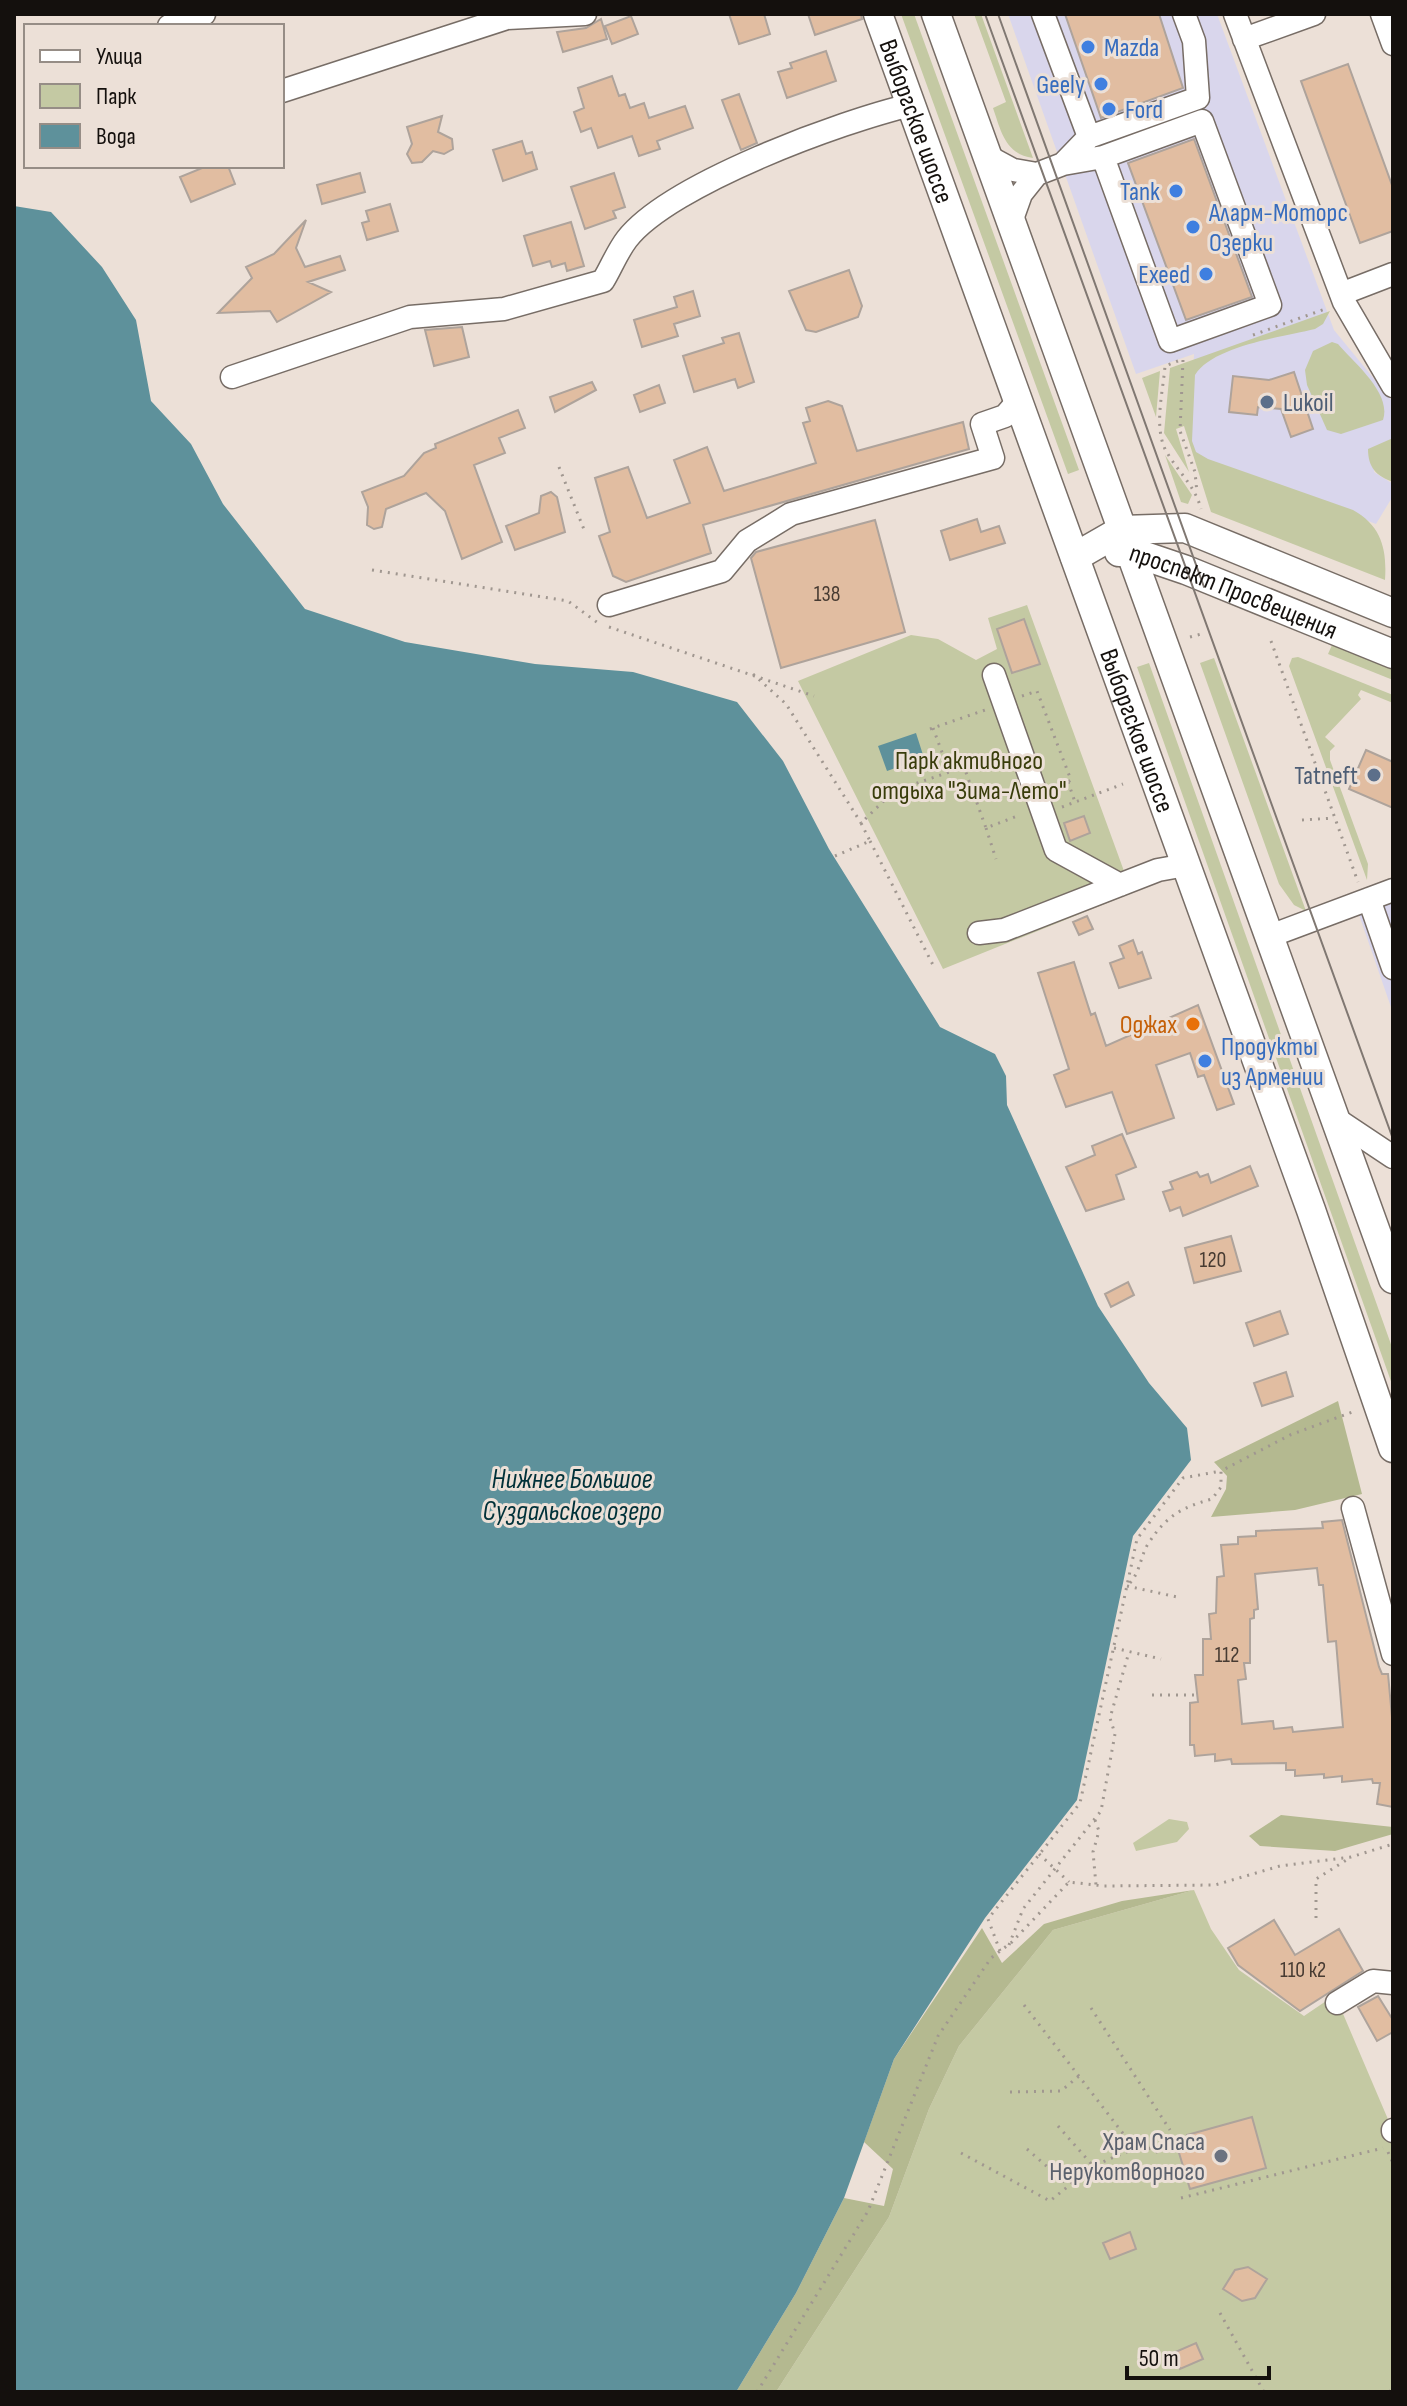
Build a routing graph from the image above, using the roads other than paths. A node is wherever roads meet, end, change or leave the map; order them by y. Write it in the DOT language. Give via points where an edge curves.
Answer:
graph roads {
  1 [pos="204,14"];
  2 [pos="585,14"];
  3 [pos="878,14"];
  4 [pos="936,14"];
  5 [pos="1043,14"];
  6 [pos="1184,14"];
  7 [pos="1235,14"];
  8 [pos="1314,14"];
  9 [pos="1382,14"];
  10 [pos="175,24"];
  11 [pos="1244,39"];
  12 [pos="1393,44"];
  13 [pos="284,90"];
  14 [pos="911,105"];
  15 [pos="1089,137"];
  16 [pos="987,156"];
  17 [pos="1103,157"];
  18 [pos="1063,164"];
  19 [pos="1037,174"];
  20 [pos="1011,222"];
  21 [pos="1393,274"];
  22 [pos="1343,298"];
  23 [pos="232,377"];
  24 [pos="1393,386"];
  25 [pos="1018,401"];
  26 [pos="1126,540"];
  27 [pos="1075,557"];
  28 [pos="609,605"];
  29 [pos="1393,613"];
  30 [pos="1393,654"];
  31 [pos="994,675"];
  32 [pos="1186,865"];
  33 [pos="1120,885"];
  34 [pos="1393,890"];
  35 [pos="1366,900"];
  36 [pos="979,933"];
  37 [pos="1270,936"];
  38 [pos="1393,968"];
  39 [pos="1336,1119"];
  40 [pos="1393,1157"];
  41 [pos="1393,1279"];
  42 [pos="1393,1448"];
  43 [pos="1353,1508"];
  44 [pos="1393,1654"];
  45 [pos="1393,1983"];
  46 [pos="1337,2003"];
  1 -- 10 [label="street"];
  2 -- 13 [label="street" via="507,18"];
  3 -- 14 [label="main road, Выборгское шоссе"];
  4 -- 16 [label="main road, Выборгское шоссе"];
  5 -- 15 [label="street"];
  6 -- 15 [label="street" via="1194,41 1198,98"];
  7 -- 11 [label="street"];
  8 -- 11 [label="street"];
  9 -- 12 [label="street"];
  11 -- 22 [label="street"];
  14 -- 23 [label="street" via="760,158 685,191 628,238 603,281 504,309 410,317"];
  14 -- 25 [label="main road, Выборгское шоссе"];
  15 -- 18 [label="street"];
  16 -- 19 [label="street" via="1013,170"];
  16 -- 20 [label="main road, Выборгское шоссе"];
  17 -- 17 [label="street" via="1170,341 1270,305 1202,121"];
  17 -- 18 [label="street"];
  18 -- 19 [label="street"];
  19 -- 20 [label="street" via="1021,194"];
  20 -- 26 [label="main road, Выборгское шоссе"];
  21 -- 22 [label="street"];
  22 -- 24 [label="street"];
  25 -- 27 [label="main road, Выборгское шоссе"];
  25 -- 28 [label="street" via="1005,416 982,424 993,458 791,514 747,541 722,571"];
  26 -- 27 [label="main road, проспект Просвещения"];
  26 -- 29 [label="main road, проспект Просвещения" via="1185,528"];
  26 -- 30 [label="main road, проспект Просвещения"];
  26 -- 37 [label="main road, Выборгское шоссе"];
  27 -- 32 [label="main road, Выборгское шоссе"];
  31 -- 33 [label="street" via="1056,850"];
  32 -- 33 [label="street"];
  32 -- 42 [label="main road, Выборгское шоссе"];
  33 -- 36 [label="street" via="1004,930"];
  34 -- 35 [label="street"];
  35 -- 37 [label="street"];
  35 -- 38 [label="street"];
  37 -- 39 [label="main road, Выборгское шоссе"];
  39 -- 40 [label="street"];
  39 -- 41 [label="main road, Выборгское шоссе"];
  43 -- 44 [label="street"];
  45 -- 46 [label="street" via="1373,1981"];
}
